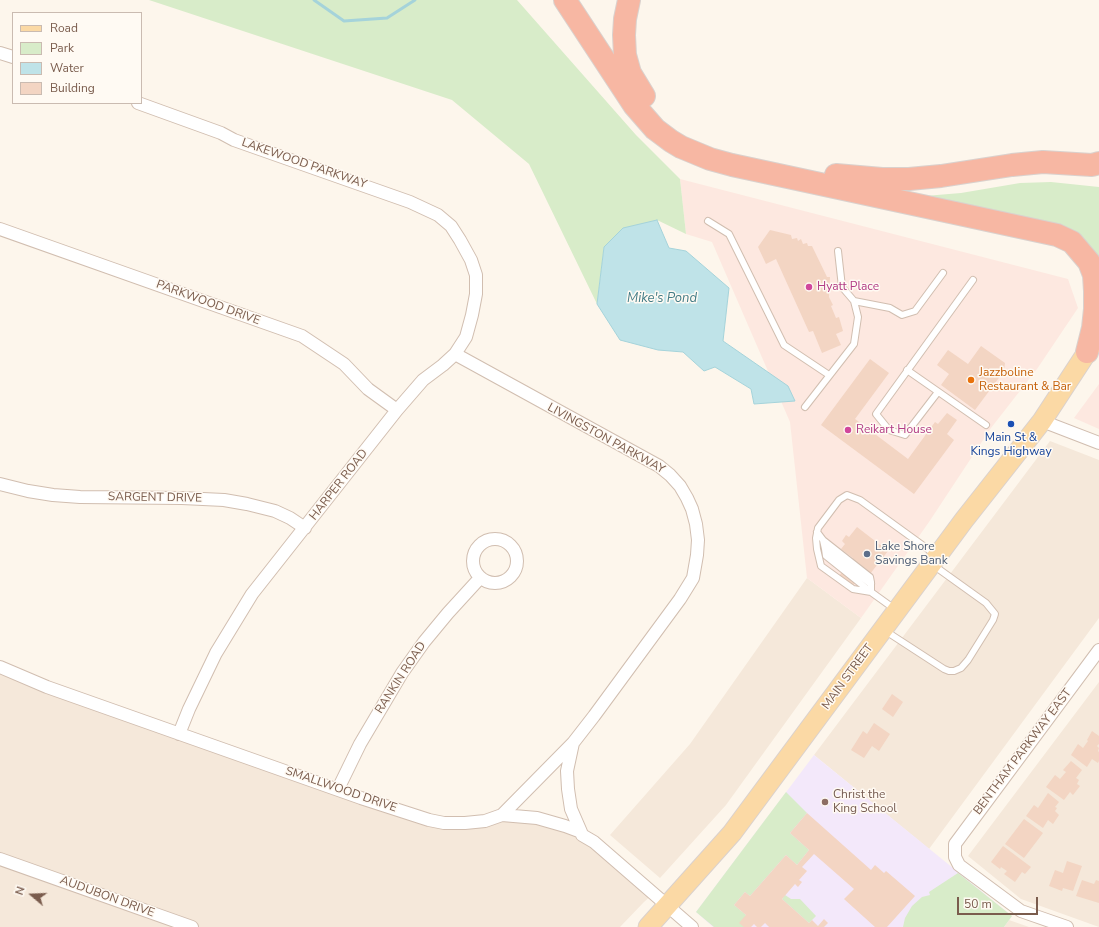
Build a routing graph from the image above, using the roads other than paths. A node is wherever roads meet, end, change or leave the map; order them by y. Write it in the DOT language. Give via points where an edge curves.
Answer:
graph roads {
  1 [pos="564,0"];
  2 [pos="629,0"];
  3 [pos="0,53"];
  4 [pos="12,57"];
  5 [pos="141,104"];
  6 [pos="1097,168"];
  7 [pos="831,186"];
  8 [pos="708,221"];
  9 [pos="0,229"];
  10 [pos="460,240"];
  11 [pos="838,251"];
  12 [pos="943,273"];
  13 [pos="973,280"];
  14 [pos="854,301"];
  15 [pos="1099,334"];
  16 [pos="1093,353"];
  17 [pos="455,354"];
  18 [pos="907,370"];
  19 [pos="829,375"];
  20 [pos="938,392"];
  21 [pos="805,407"];
  22 [pos="397,410"];
  23 [pos="1042,422"];
  24 [pos="986,425"];
  25 [pos="1099,443"];
  26 [pos="0,484"];
  27 [pos="305,528"];
  28 [pos="817,532"];
  29 [pos="823,540"];
  30 [pos="825,549"];
  31 [pos="934,560"];
  32 [pos="480,578"];
  33 [pos="871,584"];
  34 [pos="871,592"];
  35 [pos="896,611"];
  36 [pos="883,629"];
  37 [pos="1099,650"];
  38 [pos="1,670"];
  39 [pos="179,734"];
  40 [pos="573,743"];
  41 [pos="338,789"];
  42 [pos="502,816"];
  43 [pos="581,832"];
  44 [pos="0,859"];
  45 [pos="667,906"];
  46 [pos="192,927"];
  47 [pos="648,927"];
  48 [pos="692,927"];
  49 [pos="1067,927"];
  1 -- 7 [label="highway" via="634,105 663,135 681,147 710,159"];
  2 -- 6 [label="highway" via="624,35 625,55 630,73 656,111 669,124 691,139 714,149 820,173 882,179 941,176 1043,162"];
  3 -- 4 [label="street"];
  5 -- 10 [label="street, LAKEWOOD PARKWAY" via="410,202 438,215 451,226"];
  6 -- 7 [label="highway" via="1078,174 1037,172 926,189"];
  7 -- 16 [label="highway" via="1057,235 1072,242 1080,250 1094,275"];
  8 -- 19 [label="lane" via="729,234 784,345"];
  9 -- 22 [label="street, PARKWOOD DRIVE" via="302,336 344,364 368,389"];
  10 -- 17 [label="street, HARPER ROAD" via="476,275 476,294 466,338"];
  11 -- 14 [label="lane" via="842,287"];
  12 -- 14 [label="lane" via="915,311 902,315 890,308"];
  13 -- 18 [label="lane"];
  14 -- 19 [label="lane" via="858,317 854,344"];
  15 -- 16 [label="main road, MAIN STREET"];
  16 -- 23 [label="main road, MAIN STREET"];
  17 -- 22 [label="street, HARPER ROAD" via="423,380"];
  17 -- 40 [label="street, LIVINGSTON PARKWAY" via="659,466 680,486 692,509 698,540 693,578"];
  18 -- 20 [label="lane"];
  18 -- 20 [label="lane" via="876,414 889,430 905,435"];
  19 -- 21 [label="lane"];
  20 -- 24 [label="lane"];
  22 -- 27 [label="street, HARPER ROAD"];
  23 -- 25 [label="street"];
  23 -- 31 [label="main road, MAIN STREET"];
  26 -- 27 [label="street, SARGENT DRIVE" via="28,491 74,497 224,500 275,511"];
  27 -- 39 [label="street, HARPER ROAD" via="252,594 216,653"];
  28 -- 29 [label="lane"];
  28 -- 31 [label="lane" via="839,500 848,495 860,500"];
  28 -- 34 [label="lane" via="821,566 853,589"];
  29 -- 30 [label="lane"];
  29 -- 33 [label="lane" via="870,577"];
  30 -- 33 [label="lane"];
  30 -- 34 [label="lane" via="826,556"];
  31 -- 35 [label="main road, MAIN STREET"];
  31 -- 36 [label="lane" via="986,603 995,614 968,660 954,672 949,671"];
  32 -- 41 [label="street, RANKIN ROAD" via="424,642 402,673 360,744"];
  33 -- 34 [label="lane"];
  34 -- 35 [label="lane"];
  35 -- 36 [label="main road, MAIN STREET"];
  36 -- 45 [label="main road, MAIN STREET" via="732,834"];
  37 -- 49 [label="street, BENTHAM PARKWAY EAST" via="955,844 955,857 959,865 1021,911"];
  38 -- 39 [label="street, SMALLWOOD DRIVE"];
  39 -- 41 [label="street, SMALLWOOD DRIVE"];
  40 -- 42 [label="street, LIVINGSTON PARKWAY"];
  40 -- 43 [label="street, LIVINGSTON PARKWAY" via="567,771 568,789 571,809"];
  41 -- 42 [label="street, SMALLWOOD DRIVE" via="444,823 485,821"];
  42 -- 43 [label="street, SMALLWOOD DRIVE" via="537,818"];
  43 -- 45 [label="street, SMALLWOOD DRIVE"];
  44 -- 46 [label="street, AUDUBON DRIVE"];
  45 -- 47 [label="main road, MAIN STREET"];
  45 -- 48 [label="street, SMALLWOOD DRIVE"];
}
